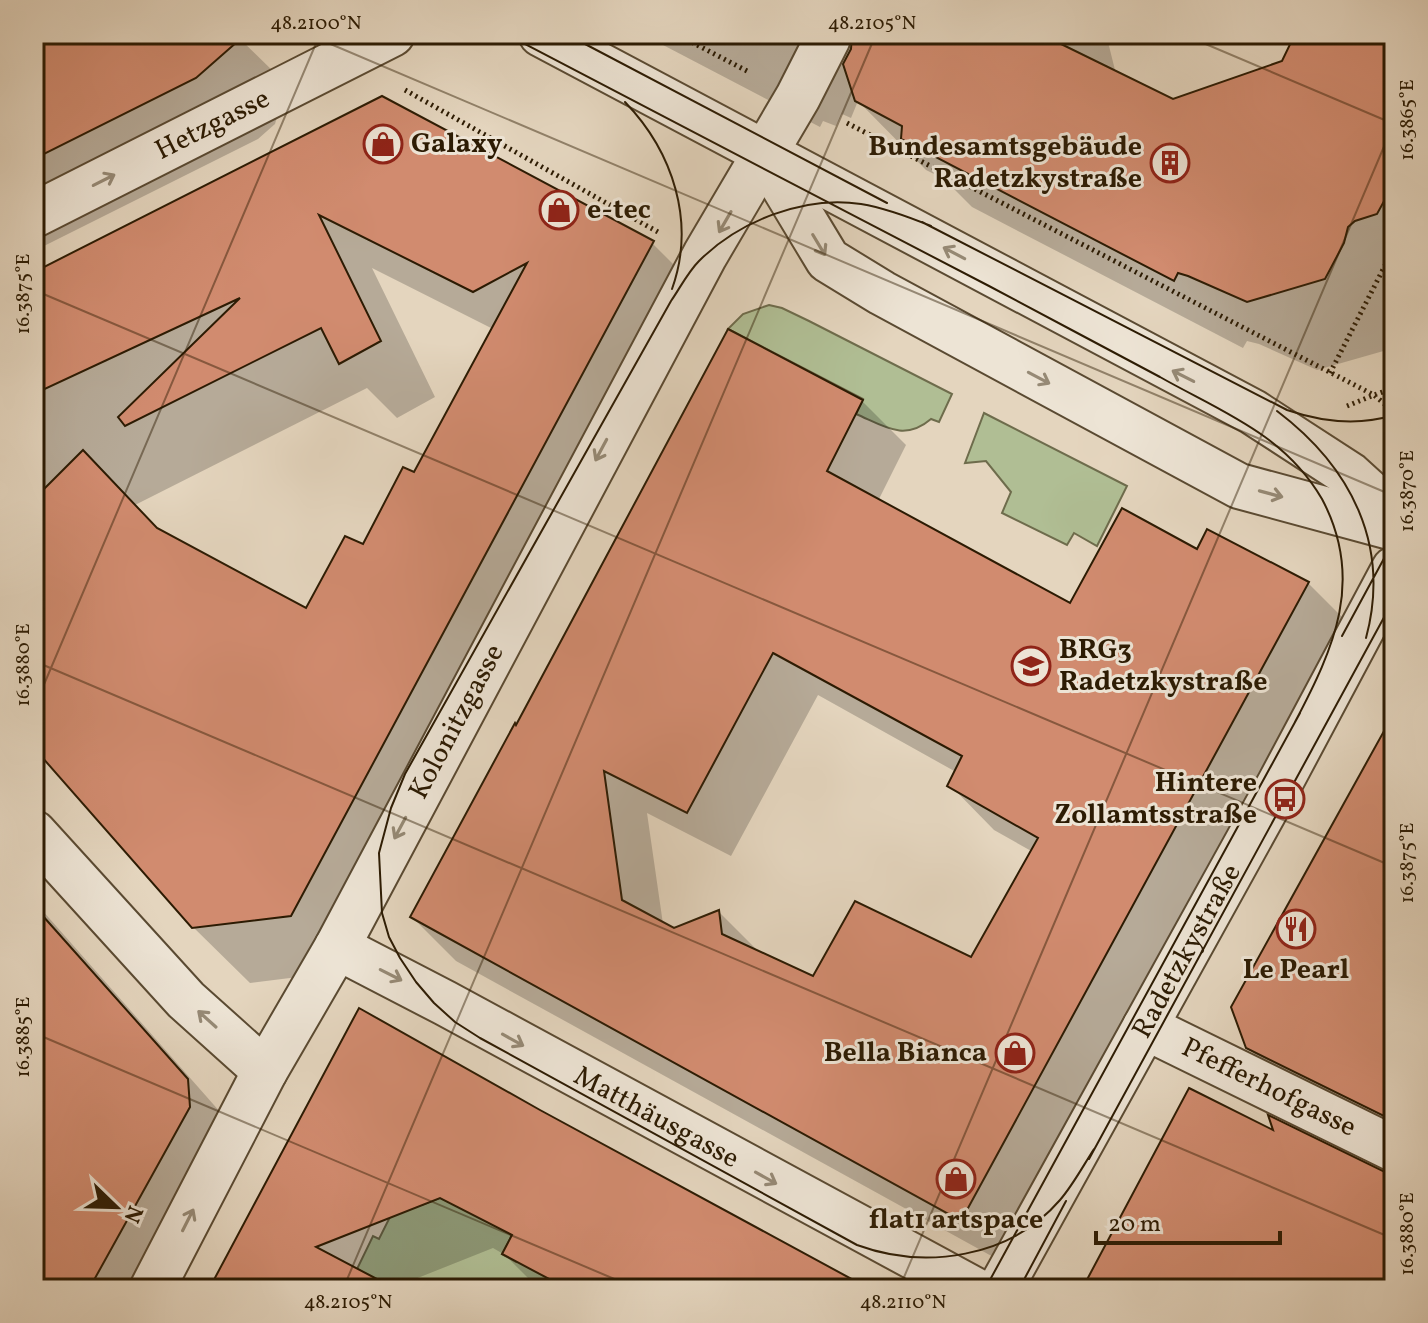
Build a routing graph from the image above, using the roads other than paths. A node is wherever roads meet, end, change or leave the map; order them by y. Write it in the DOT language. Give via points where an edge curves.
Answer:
graph roads {
  1 [pos="392,34"];
  2 [pos="541,34"];
  3 [pos="828,38"];
  4 [pos="764,154"];
  5 [pos="34,215"];
  6 [pos="1394,515"];
  7 [pos="1394,528"];
  8 [pos="1394,569"];
  9 [pos="34,833"];
  10 [pos="337,947"];
  11 [pos="1145,1027"];
  12 [pos="265,1071"];
  13 [pos="1394,1149"];
  14 [pos="152,1289"];
  15 [pos="973,1289"];
  16 [pos="1000,1289"];
  5 -- 1 [label="street, Hetzgasse, one-way"];
  2 -- 4 [label="street"];
  3 -- 4 [label="street, Kolonitzgasse"];
  6 -- 4 [label="street, one-way" via="1350,475 1253,412"];
  4 -- 7 [label="street, one-way" via="828,260 882,293 1239,486"];
  4 -- 10 [label="street, Kolonitzgasse, one-way" via="705,255"];
  8 -- 11 [label="street, Radetzkystraße"];
  12 -- 9 [label="street, one-way" via="186,1000"];
  10 -- 12 [label="street, Kolonitzgasse"];
  10 -- 15 [label="street, Matthäusgasse, one-way"];
  11 -- 13 [label="street, Pfefferhofgasse"];
  11 -- 16 [label="street, Radetzkystraße"];
  14 -- 12 [label="street, Kolonitzgasse, one-way"];
}
